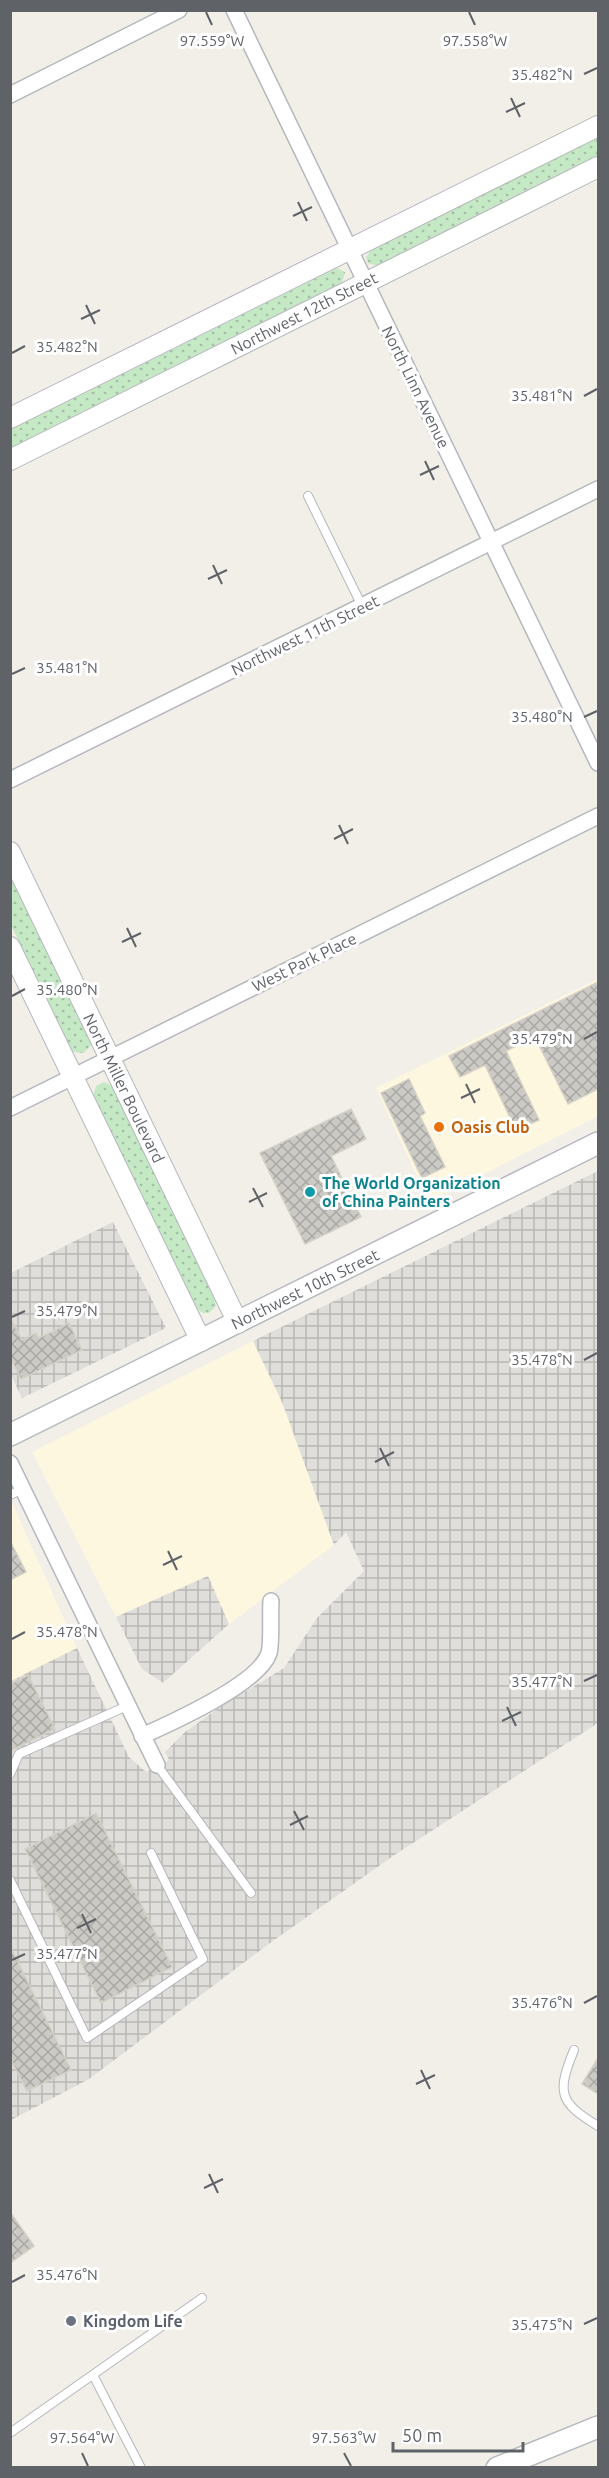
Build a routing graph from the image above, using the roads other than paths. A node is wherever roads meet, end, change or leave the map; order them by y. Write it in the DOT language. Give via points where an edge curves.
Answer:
graph roads {
  1 [pos="179,10"];
  2 [pos="234,10"];
  3 [pos="10,95"];
  4 [pos="598,126"];
  5 [pos="598,167"];
  6 [pos="350,250"];
  7 [pos="366,283"];
  8 [pos="10,418"];
  9 [pos="10,460"];
  10 [pos="598,489"];
  11 [pos="309,496"];
  12 [pos="491,542"];
  13 [pos="362,606"];
  14 [pos="598,763"];
  15 [pos="10,780"];
  16 [pos="598,816"];
  17 [pos="10,852"];
  18 [pos="10,947"];
  19 [pos="110,1059"];
  20 [pos="73,1077"];
  21 [pos="10,1108"];
  22 [pos="598,1143"];
  23 [pos="238,1323"];
  24 [pos="201,1341"];
  25 [pos="10,1435"];
  26 [pos="10,1463"];
  27 [pos="17,1492"];
  28 [pos="271,1601"];
  29 [pos="127,1706"];
  30 [pos="142,1736"];
  31 [pos="157,1765"];
  32 [pos="10,1774"];
  33 [pos="151,1853"];
  34 [pos="10,1880"];
  35 [pos="251,1893"];
  36 [pos="573,2049"];
  37 [pos="598,2126"];
  38 [pos="202,2298"];
  39 [pos="93,2375"];
  40 [pos="598,2427"];
  41 [pos="10,2433"];
  42 [pos="141,2468"];
  43 [pos="497,2468"];
  1 -- 3 [label="street"];
  2 -- 6 [label="street, North Linn Avenue"];
  4 -- 6 [label="street"];
  5 -- 7 [label="street, Northwest 12th Street"];
  6 -- 7 [label="street, North Linn Avenue"];
  6 -- 8 [label="street"];
  7 -- 9 [label="street, Northwest 12th Street"];
  7 -- 12 [label="street, North Linn Avenue"];
  10 -- 12 [label="street, Northwest 11th Street"];
  11 -- 13 [label="lane"];
  12 -- 13 [label="street, Northwest 11th Street"];
  12 -- 14 [label="street, North Linn Avenue"];
  13 -- 15 [label="street, Northwest 11th Street"];
  16 -- 19 [label="street, West Park Place"];
  17 -- 19 [label="street, North Miller Boulevard"];
  18 -- 20 [label="street"];
  19 -- 20 [label="street, West Park Place"];
  19 -- 23 [label="street, North Miller Boulevard"];
  20 -- 21 [label="street, West Park Place"];
  20 -- 24 [label="street"];
  22 -- 23 [label="main road, Northwest 10th Street"];
  23 -- 24 [label="main road, Northwest 10th Street"];
  24 -- 25 [label="main road, Northwest 10th Street"];
  26 -- 27 [label="street"];
  27 -- 29 [label="street"];
  28 -- 30 [label="street" via="269,1653 251,1676 220,1697"];
  29 -- 30 [label="street"];
  29 -- 32 [label="lane" via="19,1754"];
  30 -- 31 [label="street"];
  31 -- 35 [label="lane"];
  33 -- 34 [label="lane" via="203,1959 87,2038"];
  36 -- 37 [label="lane" via="562,2079 563,2091 579,2115"];
  38 -- 39 [label="lane"];
  39 -- 41 [label="lane"];
  39 -- 42 [label="lane"];
  40 -- 43 [label="main road"];
}
